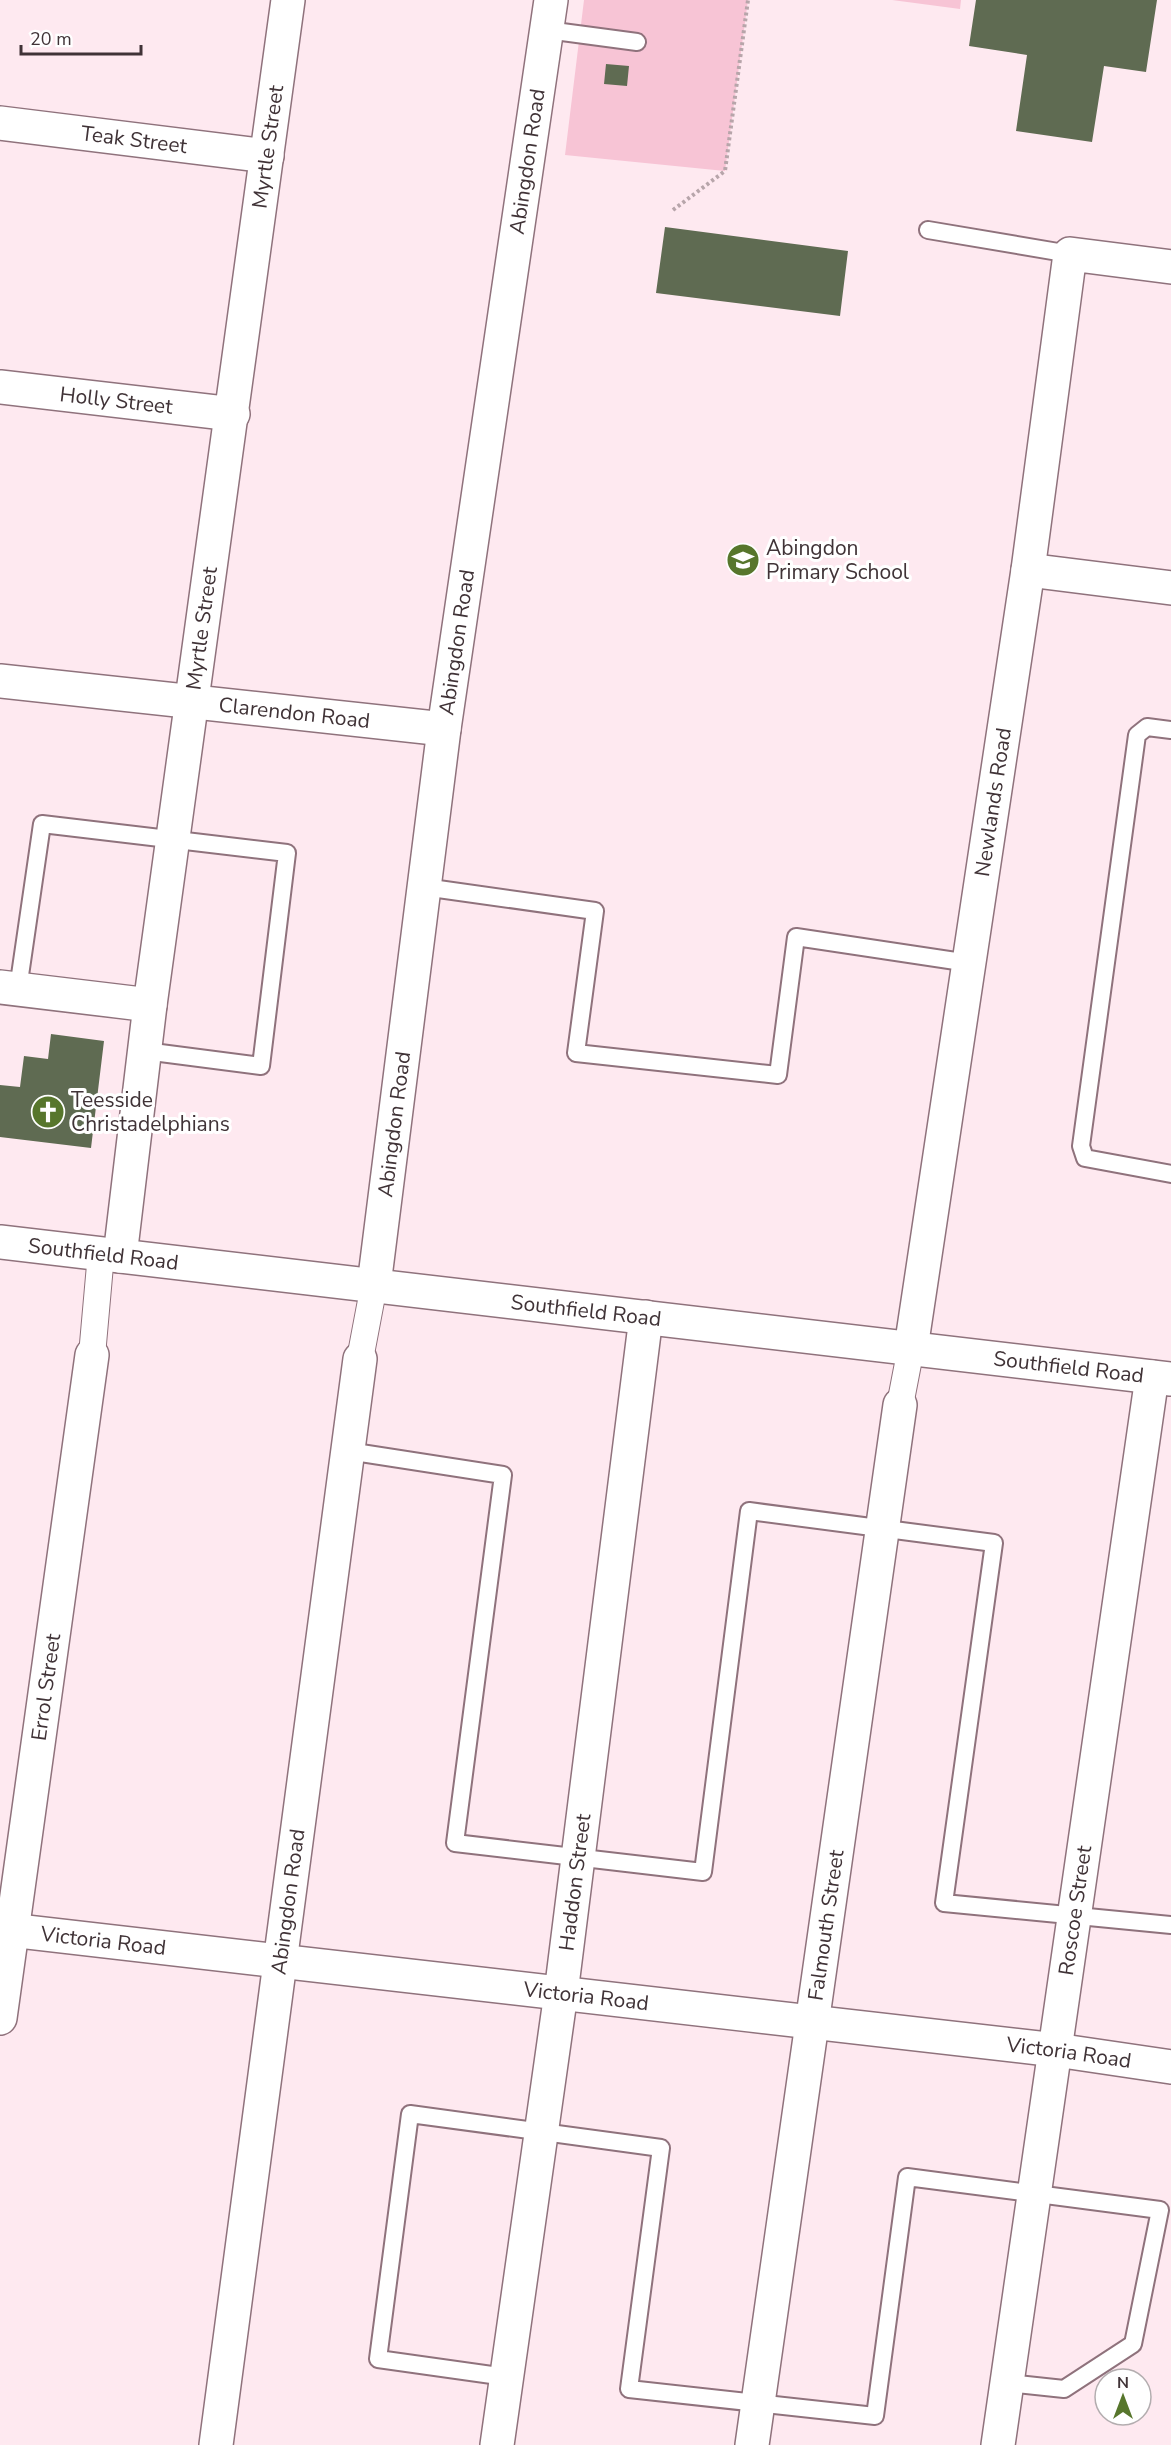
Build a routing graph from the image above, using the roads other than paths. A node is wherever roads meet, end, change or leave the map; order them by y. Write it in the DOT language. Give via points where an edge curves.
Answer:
graph roads {
  1 [pos="288,0"];
  2 [pos="549,15"];
  3 [pos="637,42"];
  4 [pos="0,123"];
  5 [pos="267,156"];
  6 [pos="928,230"];
  7 [pos="1070,254"];
  8 [pos="1171,267"];
  9 [pos="0,387"];
  10 [pos="233,414"];
  11 [pos="1028,570"];
  12 [pos="1171,584"];
  13 [pos="0,681"];
  14 [pos="194,702"];
  15 [pos="444,729"];
  16 [pos="1171,730"];
  17 [pos="173,839"];
  18 [pos="424,887"];
  19 [pos="969,963"];
  20 [pos="9,988"];
  21 [pos="150,1005"];
  22 [pos="145,1051"];
  23 [pos="1171,1174"];
  24 [pos="0,1242"];
  25 [pos="110,1255"];
  26 [pos="374,1285"];
  27 [pos="645,1317"];
  28 [pos="911,1348"];
  29 [pos="92,1355"];
  30 [pos="360,1359"];
  31 [pos="1162,1378"];
  32 [pos="900,1405"];
  33 [pos="348,1451"];
  34 [pos="882,1529"];
  35 [pos="578,1858"];
  36 [pos="1076,1914"];
  37 [pos="1171,1925"];
  38 [pos="6,1929"];
  39 [pos="280,1961"];
  40 [pos="561,1993"];
  41 [pos="0,2018"];
  42 [pos="811,2022"];
  43 [pos="1056,2050"];
  44 [pos="1171,2067"];
  45 [pos="541,2131"];
  46 [pos="1035,2193"];
  47 [pos="506,2377"];
  48 [pos="1008,2383"];
  49 [pos="758,2403"];
  50 [pos="216,2445"];
  51 [pos="497,2445"];
  52 [pos="752,2445"];
  53 [pos="998,2445"];
  1 -- 5 [label="street, Myrtle Street"];
  2 -- 3 [label="lane"];
  2 -- 15 [label="street, Abingdon Road"];
  4 -- 5 [label="street, Teak Street"];
  5 -- 10 [label="street, Myrtle Street"];
  6 -- 7 [label="lane"];
  7 -- 8 [label="street"];
  7 -- 11 [label="street, Newlands Road"];
  9 -- 10 [label="street, Holly Street"];
  10 -- 14 [label="street, Myrtle Street"];
  11 -- 12 [label="street"];
  11 -- 19 [label="street, Newlands Road"];
  13 -- 14 [label="street, Clarendon Road"];
  14 -- 15 [label="street, Clarendon Road"];
  14 -- 17 [label="street, Myrtle Street"];
  15 -- 18 [label="street, Abingdon Road"];
  16 -- 23 [label="lane" via="1147,727 1137,735 1081,1146 1085,1158"];
  17 -- 20 [label="lane" via="42,824"];
  17 -- 21 [label="street, Myrtle Street"];
  17 -- 22 [label="lane" via="287,854 261,1066"];
  18 -- 19 [label="lane" via="595,911 576,1053 778,1075 796,938"];
  18 -- 26 [label="street, Abingdon Road"];
  19 -- 28 [label="street, Newlands Road"];
  20 -- 21 [label="street"];
  21 -- 22 [label="street, Myrtle Street"];
  22 -- 25 [label="street, Myrtle Street"];
  24 -- 25 [label="street, Southfield Road"];
  25 -- 26 [label="street, Southfield Road"];
  25 -- 29 [label="street"];
  26 -- 27 [label="street, Southfield Road"];
  26 -- 30 [label="street"];
  27 -- 28 [label="street, Southfield Road"];
  27 -- 35 [label="street, Haddon Street"];
  28 -- 31 [label="street, Southfield Road"];
  28 -- 32 [label="street"];
  29 -- 38 [label="street, Errol Street"];
  30 -- 33 [label="street, Abingdon Road"];
  31 -- 36 [label="street, Roscoe Street"];
  32 -- 34 [label="street, Falmouth Street"];
  33 -- 35 [label="lane" via="503,1475 455,1843"];
  33 -- 39 [label="street, Abingdon Road"];
  34 -- 35 [label="lane" via="748,1511 703,1872"];
  34 -- 36 [label="lane" via="994,1543 945,1903"];
  34 -- 42 [label="street, Falmouth Street"];
  35 -- 40 [label="street, Haddon Street"];
  36 -- 37 [label="lane"];
  36 -- 43 [label="street, Roscoe Street"];
  38 -- 39 [label="street, Victoria Road"];
  38 -- 41 [label="street, Errol Street"];
  39 -- 40 [label="street, Victoria Road"];
  39 -- 50 [label="street, Abingdon Road"];
  40 -- 42 [label="street, Victoria Road"];
  40 -- 45 [label="street, Haddon Street"];
  42 -- 43 [label="street, Victoria Road"];
  42 -- 49 [label="street, Falmouth Street"];
  43 -- 44 [label="street, Victoria Road"];
  43 -- 46 [label="street, Roscoe Street"];
  45 -- 47 [label="street, Haddon Street"];
  45 -- 47 [label="lane" via="410,2114 408,2126 378,2359"];
  45 -- 49 [label="lane" via="661,2148 629,2389"];
  46 -- 48 [label="street, Roscoe Street"];
  46 -- 48 [label="lane" via="1160,2210 1134,2344 1064,2389"];
  46 -- 49 [label="lane" via="907,2177 875,2416"];
  47 -- 51 [label="street, Haddon Street"];
  48 -- 53 [label="street, Roscoe Street"];
  49 -- 52 [label="street, Falmouth Street"];
}
